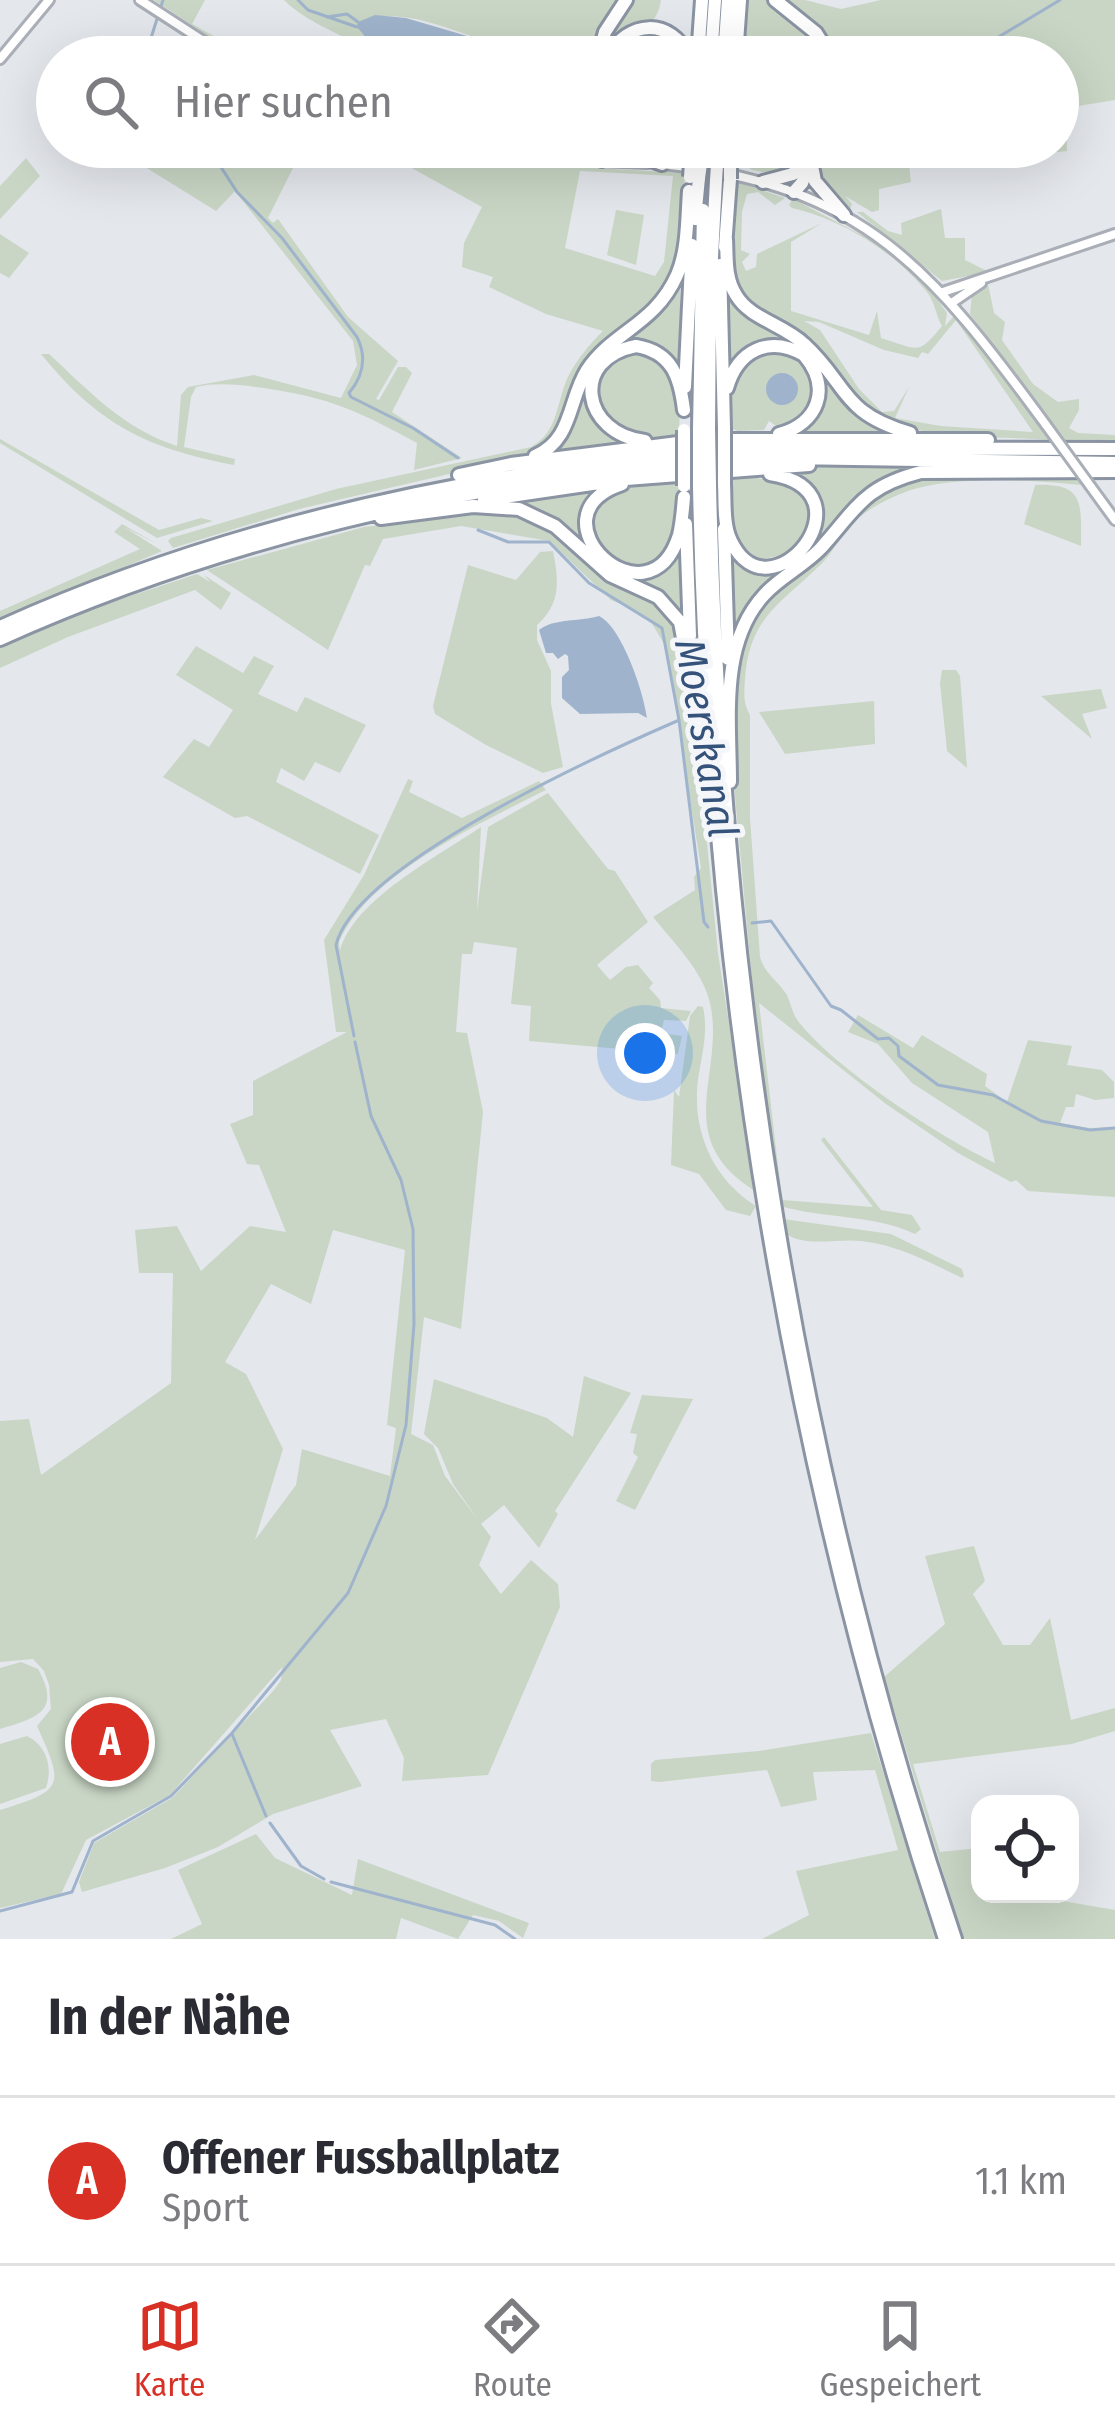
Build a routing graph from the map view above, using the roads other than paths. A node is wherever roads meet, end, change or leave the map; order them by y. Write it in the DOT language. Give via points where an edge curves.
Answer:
graph roads {
  1 [pos="49,0"];
  2 [pos="140,0"];
  3 [pos="626,0"];
  4 [pos="702,0"];
  5 [pos="715,0"];
  6 [pos="728,0"];
  7 [pos="740,0"];
  8 [pos="775,0"];
  9 [pos="196,36"];
  10 [pos="604,36"];
  11 [pos="624,36"];
  12 [pos="675,36"];
  13 [pos="696,36"];
  14 [pos="712,36"];
  15 [pos="725,36"];
  16 [pos="737,36"];
  17 [pos="818,36"];
  18 [pos="0,59"];
  19 [pos="696,168"];
  20 [pos="707,168"];
  21 [pos="707,168"];
  22 [pos="798,168"];
  23 [pos="807,168"];
  24 [pos="814,168"];
  25 [pos="705,181"];
  26 [pos="763,182"];
  27 [pos="794,192"];
  28 [pos="844,215"];
  29 [pos="1115,234"];
  30 [pos="726,239"];
  31 [pos="991,277"];
  32 [pos="943,292"];
  33 [pos="953,302"];
  34 [pos="723,338"];
  35 [pos="724,407"];
  36 [pos="683,410"];
  37 [pos="697,429"];
  38 [pos="764,437"];
  39 [pos="988,440"];
  40 [pos="670,443"];
  41 [pos="1115,449"];
  42 [pos="873,459"];
  43 [pos="512,464"];
  44 [pos="1115,467"];
  45 [pos="735,473"];
  46 [pos="665,477"];
  47 [pos="704,489"];
  48 [pos="366,502"];
  49 [pos="436,510"];
  50 [pos="1115,520"];
  51 [pos="301,532"];
  52 [pos="185,560"];
  53 [pos="0,627"];
  54 [pos="0,639"];
  55 [pos="730,700"];
  56 [pos="699,727"];
  57 [pos="715,805"];
  58 [pos="728,837"];
  59 [pos="945,1939"];
  60 [pos="955,1939"];
  1 -- 18 [label="main road"];
  2 -- 9 [label="main road"];
  3 -- 10 [label="highway"];
  4 -- 13 [label="highway"];
  5 -- 14 [label="highway"];
  6 -- 15 [label="highway"];
  7 -- 16 [label="highway"];
  8 -- 17 [label="highway"];
  11 -- 12 [label="highway" via="648,27"];
  19 -- 26 [label="main road"];
  20 -- 25 [label="highway, bridge"];
  21 -- 25 [label="highway, bridge"];
  22 -- 26 [label="highway"];
  23 -- 27 [label="highway"];
  24 -- 28 [label="highway" via="815,182"];
  25 -- 30 [label="highway"];
  25 -- 34 [label="highway"];
  25 -- 36 [label="highway" via="687,304"];
  25 -- 37 [label="highway"];
  25 -- 43 [label="highway" via="664,297 588,369 554,444"];
  26 -- 27 [label="main road"];
  27 -- 28 [label="main road"];
  28 -- 32 [label="main road"];
  29 -- 31 [label="main road"];
  30 -- 34 [label="highway"];
  30 -- 39 [label="highway" via="738,299 803,342 856,407 914,434"];
  31 -- 32 [label="main road"];
  31 -- 33 [label="main road"];
  32 -- 33 [label="main road"];
  33 -- 50 [label="main road, bridge"];
  34 -- 35 [label="highway"];
  35 -- 38 [label="highway" via="734,368 749,353 774,345 805,355 820,385 817,407 796,429"];
  35 -- 47 [label="highway, bridge"];
  36 -- 37 [label="highway"];
  36 -- 40 [label="highway" via="676,370 648,348 611,354 596,372 593,407 608,428"];
  37 -- 47 [label="highway, bridge"];
  38 -- 39 [label="highway"];
  38 -- 40 [label="highway"];
  39 -- 41 [label="highway"];
  40 -- 43 [label="highway"];
  41 -- 48 [label="highway" via="703,452 499,476"];
  42 -- 44 [label="highway"];
  42 -- 45 [label="highway"];
  42 -- 51 [label="highway" via="601,472 418,502"];
  43 -- 48 [label="highway"];
  44 -- 55 [label="highway" via="943,469 877,488 754,608 736,649"];
  45 -- 46 [label="highway"];
  45 -- 47 [label="highway" via="784,476 801,487 815,511 811,540 789,562 751,562"];
  46 -- 47 [label="highway" via="616,485 598,498 587,533 603,561 634,572 657,565"];
  46 -- 49 [label="highway"];
  47 -- 55 [label="highway"];
  47 -- 56 [label="highway" via="688,600"];
  47 -- 57 [label="highway"];
  47 -- 58 [label="highway"];
  48 -- 52 [label="highway"];
  49 -- 51 [label="highway"];
  49 -- 56 [label="highway" via="492,505 539,516 610,575 669,606 685,639"];
  51 -- 52 [label="highway"];
  52 -- 53 [label="highway"];
  52 -- 54 [label="highway"];
  55 -- 58 [label="highway"];
  56 -- 57 [label="highway"];
  57 -- 59 [label="highway" via="745,1083 799,1391 871,1694"];
  58 -- 60 [label="highway" via="763,1136 808,1389 879,1690"];
}
